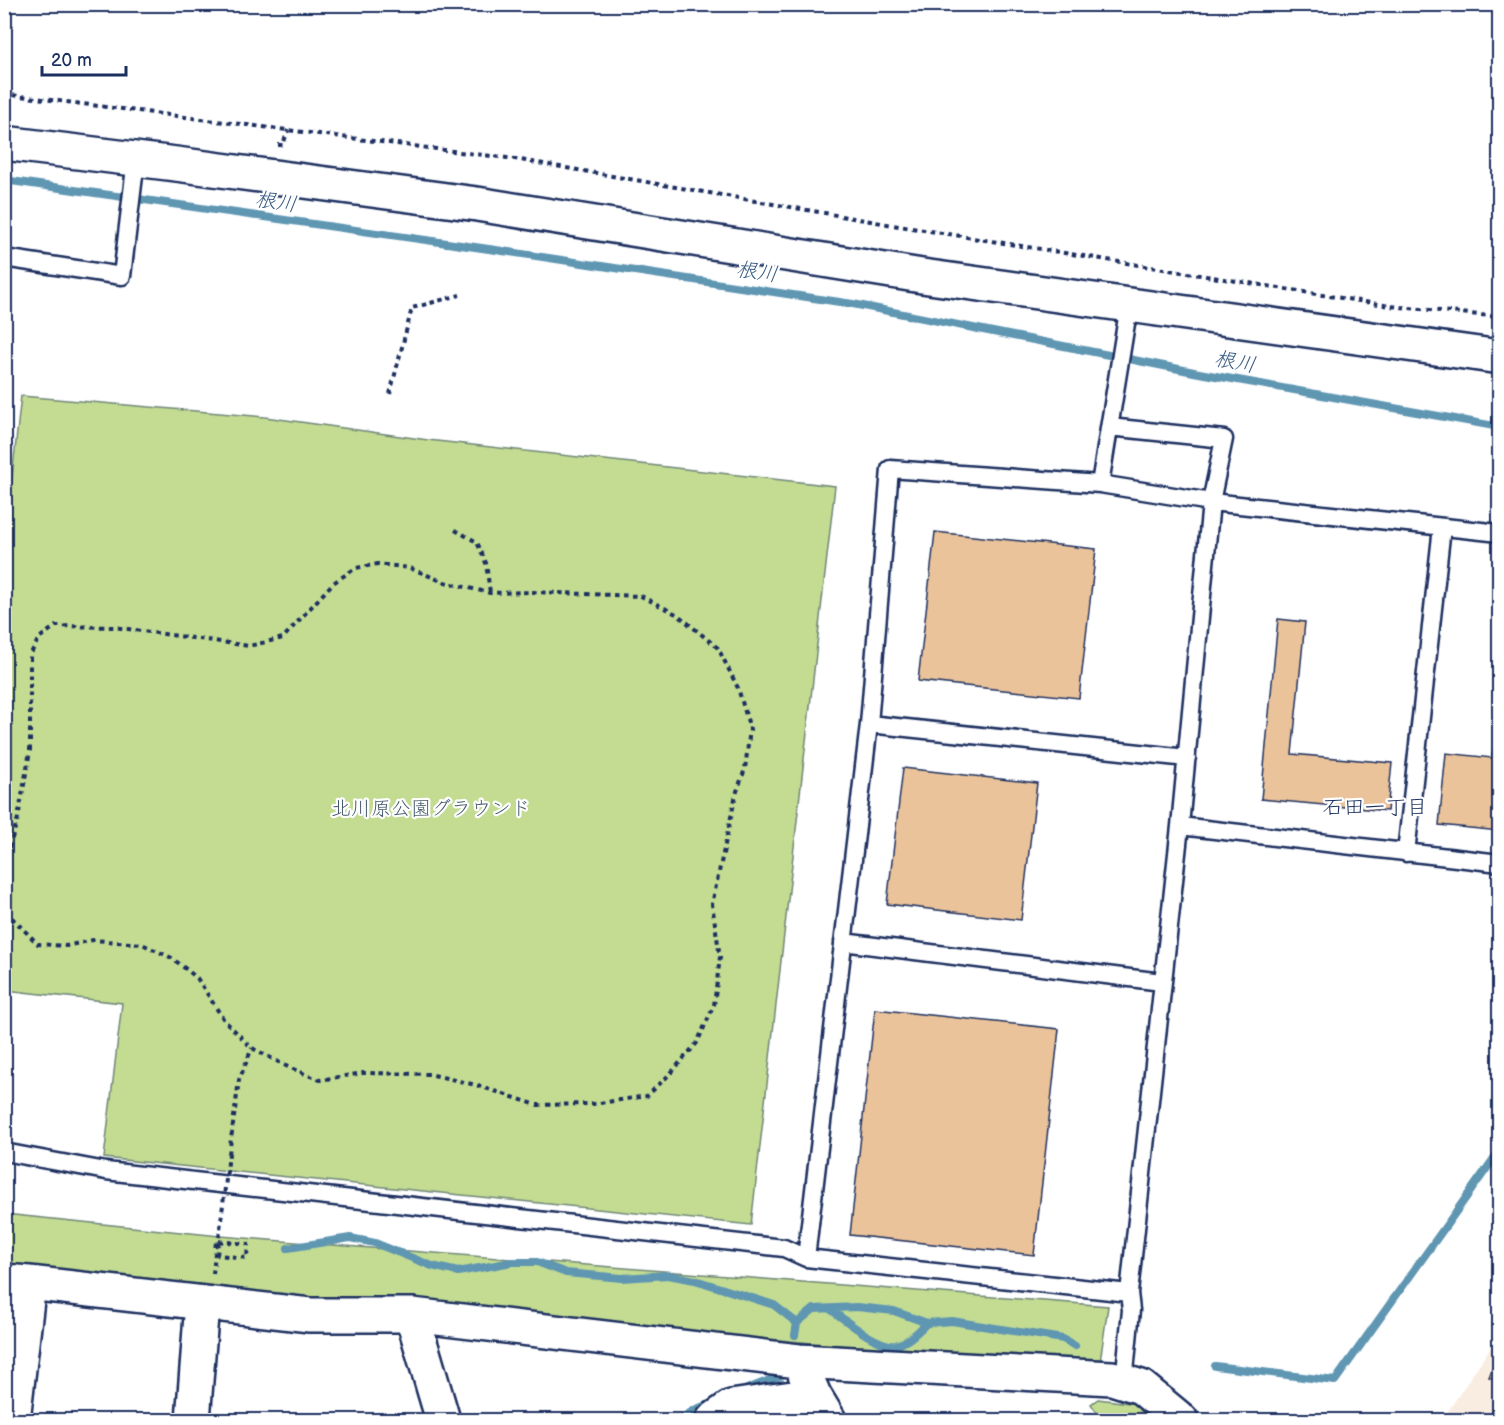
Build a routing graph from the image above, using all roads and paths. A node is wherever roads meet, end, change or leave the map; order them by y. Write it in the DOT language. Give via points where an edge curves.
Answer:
graph roads {
  1 [pos="4,94"];
  2 [pos="4,143"];
  3 [pos="135,172"];
  4 [pos="4,258"];
  5 [pos="460,295"];
  6 [pos="1500,317"];
  7 [pos="1127,319"];
  8 [pos="1500,357"];
  9 [pos="390,394"];
  10 [pos="1110,427"];
  11 [pos="1100,484"];
  12 [pos="1211,502"];
  13 [pos="1442,527"];
  14 [pos="455,530"];
  15 [pos="1500,533"];
  16 [pos="490,593"];
  17 [pos="869,724"];
  18 [pos="1186,758"];
  19 [pos="1180,826"];
  20 [pos="1406,852"];
  21 [pos="1500,863"];
  22 [pos="4,865"];
  23 [pos="4,907"];
  24 [pos="843,942"];
  25 [pos="1162,982"];
  26 [pos="252,1048"];
  27 [pos="4,1152"];
  28 [pos="806,1258"];
  29 [pos="214,1262"];
  30 [pos="17,1282"];
  31 [pos="1129,1293"];
  32 [pos="202,1304"];
  33 [pos="412,1315"];
  34 [pos="799,1361"];
  35 [pos="1124,1382"];
  36 [pos="822,1408"];
  37 [pos="13,1420"];
  38 [pos="193,1420"];
  39 [pos="442,1420"];
  40 [pos="713,1420"];
  41 [pos="1181,1420"];
  1 -- 6 [label="path" via="515,159 1390,306"];
  2 -- 3 [label="street"];
  3 -- 4 [label="lane" via="122,276"];
  3 -- 7 [label="street" via="477,204 922,276"];
  5 -- 9 [label="path" via="412,308"];
  7 -- 8 [label="street"];
  7 -- 10 [label="lane"];
  10 -- 11 [label="lane"];
  10 -- 12 [label="lane" via="1224,440"];
  11 -- 12 [label="lane"];
  11 -- 17 [label="lane" via="891,469"];
  12 -- 13 [label="lane"];
  12 -- 18 [label="lane"];
  13 -- 15 [label="lane"];
  13 -- 20 [label="lane"];
  14 -- 16 [label="path" via="477,543 486,563"];
  16 -- 22 [label="path" via="444,582 410,568 378,564 356,568 333,583 283,638 249,646 114,627 56,626 39,638 30,654 30,751 18,818"];
  16 -- 26 [label="path" via="641,596 678,615 718,648 738,688 750,729 745,769 712,904 720,957 714,1005 697,1043 647,1096 582,1105 537,1105 429,1074 363,1073 320,1080"];
  17 -- 18 [label="lane"];
  17 -- 24 [label="lane"];
  18 -- 19 [label="lane"];
  19 -- 20 [label="lane"];
  19 -- 25 [label="lane"];
  20 -- 21 [label="lane"];
  23 -- 26 [label="path" via="38,944 66,946 93,940 142,944 172,958 197,978 224,1020"];
  24 -- 25 [label="lane"];
  24 -- 28 [label="lane"];
  25 -- 31 [label="lane"];
  26 -- 29 [label="path, bridge" via="239,1080 229,1154 217,1255 247,1258 248,1244 216,1241"];
  27 -- 28 [label="lane" via="106,1171 784,1248"];
  28 -- 31 [label="lane"];
  30 -- 32 [label="street"];
  30 -- 37 [label="street"];
  31 -- 35 [label="lane"];
  32 -- 33 [label="street" via="310,1315"];
  32 -- 38 [label="street"];
  33 -- 34 [label="street"];
  33 -- 39 [label="street"];
  34 -- 35 [label="street" via="1112,1378"];
  34 -- 36 [label="street"];
  35 -- 41 [label="street" via="1141,1386"];
  36 -- 40 [label="street" via="731,1407"];
}
